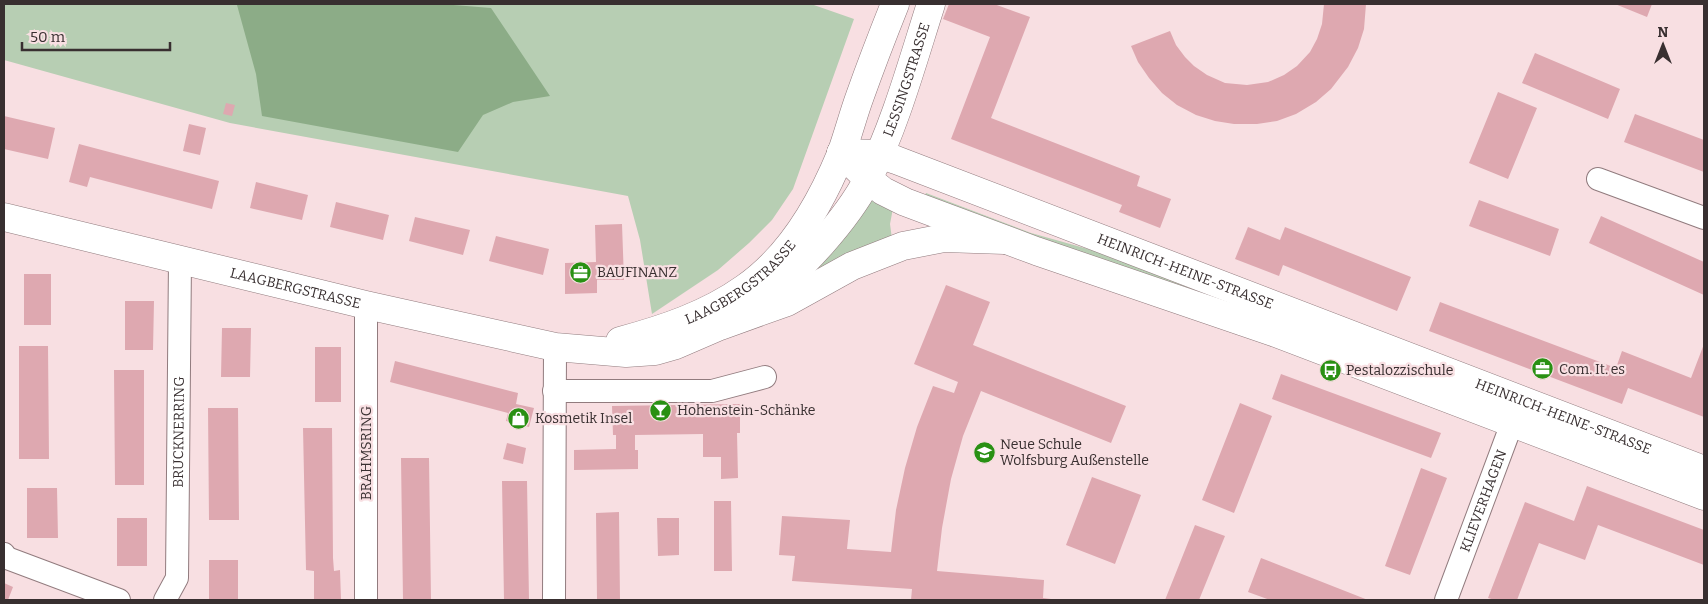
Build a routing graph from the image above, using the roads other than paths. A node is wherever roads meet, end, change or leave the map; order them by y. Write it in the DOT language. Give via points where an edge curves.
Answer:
graph roads {
  1 [pos="895,4"];
  2 [pos="930,4"];
  3 [pos="841,153"];
  4 [pos="879,154"];
  5 [pos="868,179"];
  6 [pos="1598,179"];
  7 [pos="4,217"];
  8 [pos="1704,218"];
  9 [pos="1005,240"];
  10 [pos="180,260"];
  11 [pos="787,302"];
  12 [pos="366,305"];
  13 [pos="720,326"];
  14 [pos="555,348"];
  15 [pos="590,350"];
  16 [pos="765,377"];
  17 [pos="554,391"];
  18 [pos="1516,411"];
  19 [pos="1704,470"];
  20 [pos="1704,496"];
  21 [pos="4,554"];
  22 [pos="118,600"];
  23 [pos="165,600"];
  24 [pos="366,600"];
  25 [pos="554,600"];
  26 [pos="1446,600"];
  1 -- 3 [label="street"];
  2 -- 4 [label="street, LESSINGSTRASSE"];
  3 -- 4 [label="street, HEINRICH-HEINE-STRASSE"];
  3 -- 5 [label="street, HEINRICH-HEINE-STRASSE"];
  3 -- 15 [label="street, LAAGBERGSTRASSE" via="818,204 800,232 776,262 746,288 691,318"];
  4 -- 5 [label="street, LAAGBERGSTRASSE"];
  4 -- 18 [label="street, HEINRICH-HEINE-STRASSE"];
  5 -- 9 [label="street, HEINRICH-HEINE-STRASSE" via="905,202"];
  5 -- 13 [label="street, LAAGBERGSTRASSE" via="842,219 808,258 766,295"];
  6 -- 8 [label="street"];
  7 -- 10 [label="street, LAAGBERGSTRASSE"];
  9 -- 11 [label="street, HEINRICH-HEINE-STRASSE" via="944,238 903,246 852,266"];
  9 -- 18 [label="street, HEINRICH-HEINE-STRASSE"];
  10 -- 12 [label="street, LAAGBERGSTRASSE"];
  10 -- 23 [label="street, BRUCKNERRING" via="177,578"];
  11 -- 13 [label="street, LAAGBERGSTRASSE"];
  12 -- 14 [label="street, LAAGBERGSTRASSE"];
  12 -- 24 [label="street, BRAHMSRING"];
  13 -- 15 [label="street, LAAGBERGSTRASSE" via="655,351"];
  14 -- 15 [label="street, LAAGBERGSTRASSE"];
  14 -- 17 [label="street"];
  16 -- 17 [label="street" via="712,391"];
  17 -- 25 [label="street"];
  18 -- 19 [label="street, HEINRICH-HEINE-STRASSE"];
  18 -- 20 [label="street, HEINRICH-HEINE-STRASSE"];
  18 -- 26 [label="street, KLIEVERHAGEN"];
  21 -- 22 [label="street" via="7,558"];
}
